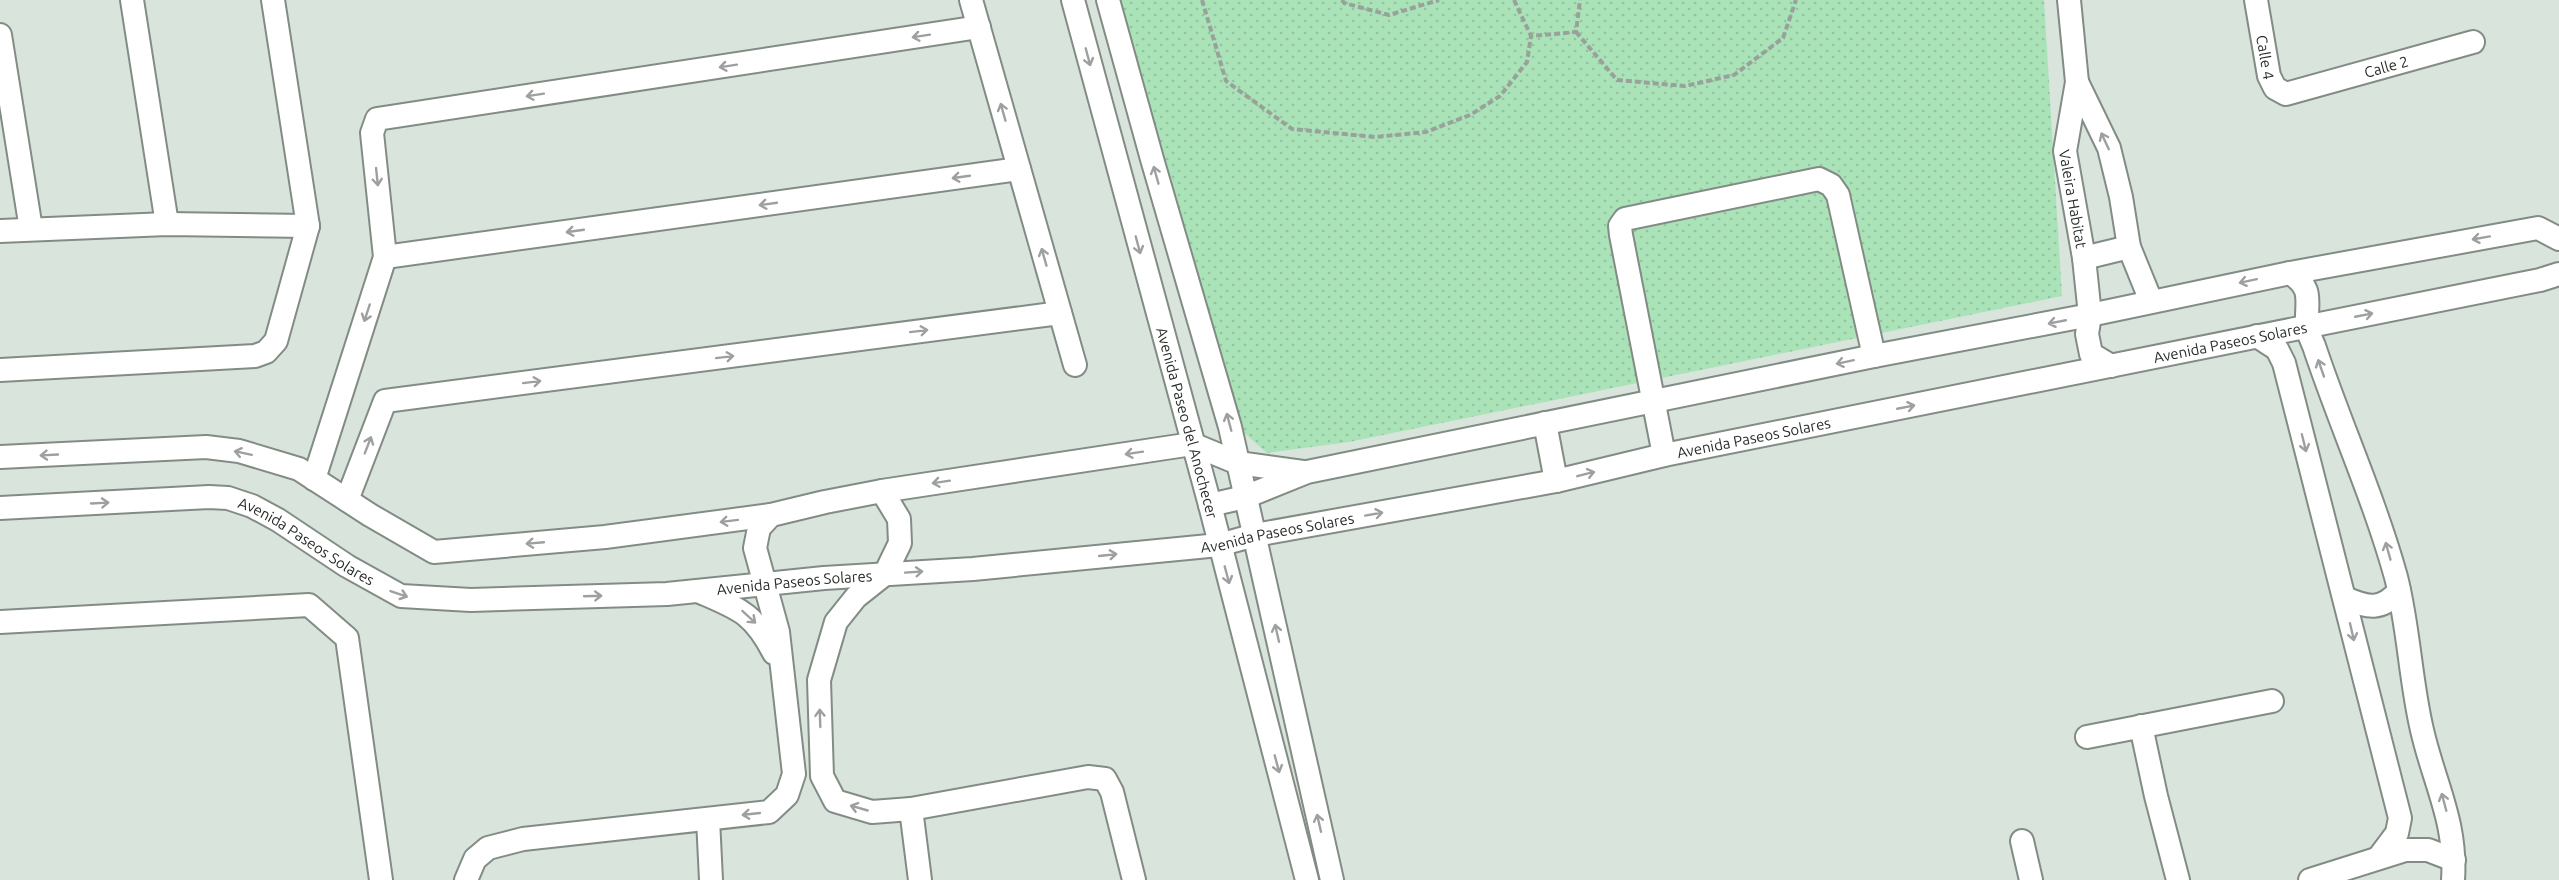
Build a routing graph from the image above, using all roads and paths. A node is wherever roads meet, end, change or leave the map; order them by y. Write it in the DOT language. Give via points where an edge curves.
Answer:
graph roads {
  1 [pos="132,0"];
  2 [pos="273,0"];
  3 [pos="971,0"];
  4 [pos="1073,0"];
  5 [pos="1108,0"];
  6 [pos="1202,0"];
  7 [pos="1342,0"];
  8 [pos="1439,0"];
  9 [pos="1514,0"];
  10 [pos="1580,0"];
  11 [pos="1796,0"];
  12 [pos="2069,0"];
  13 [pos="2256,0"];
  14 [pos="979,27"];
  15 [pos="1576,32"];
  16 [pos="0,35"];
  17 [pos="1532,36"];
  18 [pos="2473,42"];
  19 [pos="2077,82"];
  20 [pos="2299,92"];
  21 [pos="1019,169"];
  22 [pos="167,224"];
  23 [pos="309,226"];
  24 [pos="31,230"];
  25 [pos="0,231"];
  26 [pos="2559,239"];
  27 [pos="2129,247"];
  28 [pos="385,257"];
  29 [pos="2084,258"];
  30 [pos="2290,273"];
  31 [pos="2559,274"];
  32 [pos="2151,301"];
  33 [pos="1060,313"];
  34 [pos="2090,315"];
  35 [pos="2307,326"];
  36 [pos="2257,336"];
  37 [pos="1874,356"];
  38 [pos="1075,366"];
  39 [pos="2111,366"];
  40 [pos="0,370"];
  41 [pos="1653,401"];
  42 [pos="1545,423"];
  43 [pos="1192,444"];
  44 [pos="1664,455"];
  45 [pos="0,457"];
  46 [pos="1238,464"];
  47 [pos="1306,472"];
  48 [pos="314,479"];
  49 [pos="1556,481"];
  50 [pos="882,491"];
  51 [pos="1245,497"];
  52 [pos="347,500"];
  53 [pos="1210,505"];
  54 [pos="0,508"];
  55 [pos="771,515"];
  56 [pos="1255,535"];
  57 [pos="1219,544"];
  58 [pos="885,574"];
  59 [pos="766,584"];
  60 [pos="697,591"];
  61 [pos="2399,591"];
  62 [pos="2345,598"];
  63 [pos="0,622"];
  64 [pos="781,666"];
  65 [pos="2272,701"];
  66 [pos="2141,726"];
  67 [pos="2086,737"];
  68 [pos="911,809"];
  69 [pos="708,819"];
  70 [pos="2022,841"];
  71 [pos="2379,857"];
  72 [pos="2453,870"];
  73 [pos="381,880"];
  74 [pos="466,880"];
  75 [pos="711,880"];
  76 [pos="920,880"];
  77 [pos="1134,880"];
  78 [pos="1307,880"];
  79 [pos="1332,880"];
  80 [pos="2031,880"];
  81 [pos="2178,880"];
  82 [pos="2310,880"];
  1 -- 22 [label="street"];
  2 -- 23 [label="street"];
  3 -- 14 [label="street"];
  4 -- 43 [label="street, Avenida Paseo del Anochecer, one-way"];
  46 -- 5 [label="street, one-way"];
  6 -- 17 [label="path" via="1226,81 1292,129 1375,137 1426,132 1470,115 1500,96 1527,62"];
  7 -- 8 [label="path" via="1389,15"];
  9 -- 17 [label="path"];
  10 -- 15 [label="path"];
  11 -- 15 [label="path" via="1782,38 1734,75 1685,86 1617,80"];
  12 -- 19 [label="street, Valeira Habitat"];
  13 -- 20 [label="street, Calle 4" via="2269,76 2275,88 2286,94"];
  21 -- 14 [label="street, one-way"];
  14 -- 28 [label="street, one-way" via="377,119 372,133"];
  15 -- 17 [label="path"];
  16 -- 24 [label="street"];
  18 -- 20 [label="street, Calle 2"];
  27 -- 19 [label="street, Valeira Habitat, one-way" via="2109,148"];
  19 -- 29 [label="street, Valeira Habitat" via="2065,152"];
  21 -- 28 [label="street, one-way"];
  33 -- 21 [label="street, one-way"];
  22 -- 23 [label="street"];
  22 -- 24 [label="street"];
  23 -- 40 [label="street" via="276,341 266,352 255,356"];
  24 -- 25 [label="street"];
  26 -- 30 [label="street, one-way" via="2538,228"];
  27 -- 29 [label="street"];
  27 -- 32 [label="street, Valeira Habitat"];
  28 -- 48 [label="street, one-way"];
  29 -- 34 [label="street, Valeira Habitat"];
  30 -- 32 [label="street, one-way"];
  30 -- 35 [label="street" via="2301,280 2307,291"];
  35 -- 31 [label="street, Avenida Paseos Solares, one-way"];
  32 -- 34 [label="street"];
  33 -- 38 [label="street"];
  52 -- 33 [label="street, one-way" via="385,401"];
  34 -- 37 [label="street, one-way"];
  34 -- 39 [label="street, Valeira Habitat" via="2087,334 2091,354"];
  35 -- 36 [label="street, Avenida Paseos Solares"];
  61 -- 35 [label="street, one-way" via="2380,520"];
  36 -- 39 [label="street, Avenida Paseos Solares"];
  36 -- 62 [label="street, one-way" via="2277,349 2284,363"];
  37 -- 41 [label="street, one-way"];
  37 -- 41 [label="street" via="1838,195 1831,185 1819,179 1647,214 1624,219 1620,225"];
  44 -- 39 [label="street, Avenida Paseos Solares, one-way"];
  41 -- 42 [label="street"];
  41 -- 44 [label="street"];
  42 -- 47 [label="street"];
  42 -- 49 [label="street"];
  43 -- 46 [label="street"];
  43 -- 50 [label="street, one-way"];
  43 -- 53 [label="street, Avenida Paseo del Anochecer"];
  49 -- 44 [label="street, Avenida Paseos Solares, one-way"];
  48 -- 45 [label="street, one-way" via="273,460 206,447"];
  46 -- 47 [label="street"];
  46 -- 51 [label="street"];
  47 -- 51 [label="street"];
  48 -- 52 [label="street"];
  56 -- 49 [label="street, Avenida Paseos Solares, one-way"];
  50 -- 55 [label="street"];
  50 -- 58 [label="street" via="899,519 900,543"];
  51 -- 53 [label="street"];
  51 -- 56 [label="street"];
  55 -- 52 [label="street, one-way" via="605,537 434,552"];
  53 -- 57 [label="street, Avenida Paseo del Anochecer"];
  54 -- 60 [label="street, Avenida Paseos Solares, one-way" via="228,498 278,520 400,596 471,600"];
  55 -- 59 [label="street" via="759,528 755,548"];
  56 -- 57 [label="street, Avenida Paseos Solares"];
  79 -- 56 [label="street, one-way"];
  58 -- 57 [label="street, Avenida Paseos Solares, one-way"];
  57 -- 78 [label="street, Avenida Paseo del Anochecer, one-way"];
  58 -- 59 [label="street, Avenida Paseos Solares"];
  68 -- 58 [label="street, one-way" via="872,812 835,801 822,777 819,680 836,622 856,597"];
  59 -- 60 [label="street, Avenida Paseos Solares"];
  59 -- 64 [label="street" via="778,632"];
  60 -- 64 [label="street, one-way" via="744,611 762,630"];
  61 -- 62 [label="street" via="2390,601 2375,607"];
  72 -- 61 [label="street, one-way" via="2446,805 2414,695 2409,638"];
  62 -- 71 [label="street, one-way" via="2400,818 2397,833"];
  63 -- 73 [label="street" via="309,605 347,638"];
  64 -- 69 [label="street, one-way" via="794,774 787,795 769,812"];
  65 -- 66 [label="street"];
  66 -- 67 [label="street"];
  66 -- 81 [label="street"];
  68 -- 76 [label="street"];
  68 -- 77 [label="street" via="1088,777 1105,779 1112,792"];
  69 -- 74 [label="street" via="511,842 488,848 475,859"];
  69 -- 75 [label="street"];
  70 -- 80 [label="street"];
  71 -- 72 [label="street" via="2405,850 2428,850"];
  71 -- 82 [label="street"];
}
